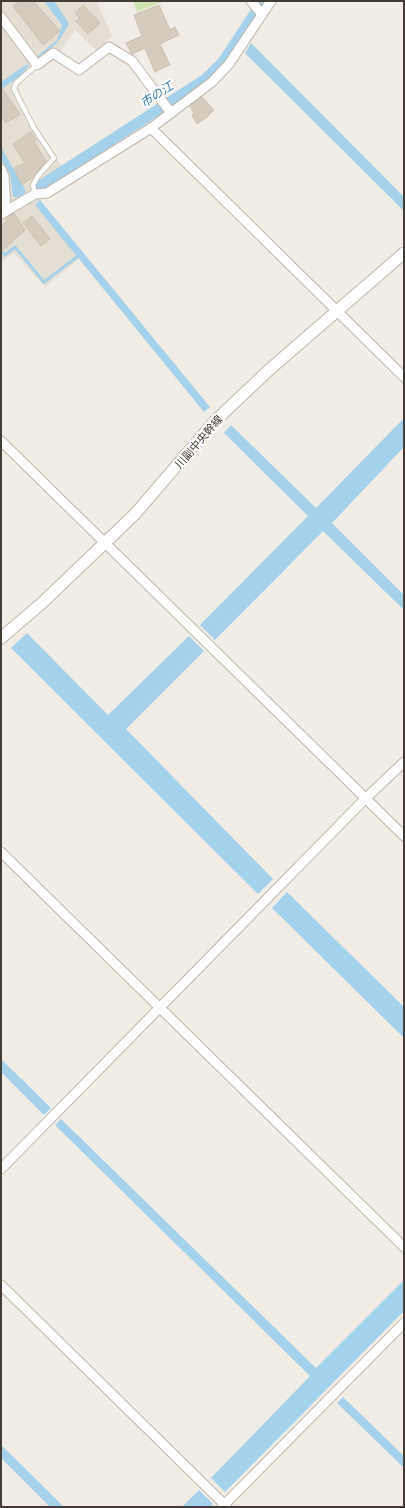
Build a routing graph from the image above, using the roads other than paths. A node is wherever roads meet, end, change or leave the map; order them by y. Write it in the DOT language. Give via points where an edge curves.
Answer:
graph roads {
  1 [pos="271,1"];
  2 [pos="252,3"];
  3 [pos="262,14"];
  4 [pos="1,17"];
  5 [pos="37,65"];
  6 [pos="171,113"];
  7 [pos="151,128"];
  8 [pos="1,169"];
  9 [pos="35,194"];
  10 [pos="3,212"];
  11 [pos="404,253"];
  12 [pos="337,310"];
  13 [pos="404,377"];
  14 [pos="1,441"];
  15 [pos="106,544"];
  16 [pos="1,638"];
  17 [pos="404,762"];
  18 [pos="366,798"];
  19 [pos="404,836"];
  20 [pos="1,852"];
  21 [pos="160,1007"];
  22 [pos="1,1169"];
  23 [pos="404,1247"];
  24 [pos="1,1285"];
  25 [pos="404,1323"];
  26 [pos="225,1506"];
  1 -- 3 [label="street"];
  2 -- 3 [label="street"];
  3 -- 6 [label="street" via="229,64 212,82"];
  4 -- 5 [label="street"];
  5 -- 6 [label="street" via="53,53 80,70 109,47 132,61"];
  5 -- 9 [label="lane" via="16,83 14,89 34,128 54,158 33,185"];
  6 -- 7 [label="street"];
  7 -- 9 [label="street" via="47,193"];
  7 -- 12 [label="street"];
  8 -- 10 [label="street" via="4,176"];
  9 -- 10 [label="street"];
  11 -- 12 [label="street, 川副中央幹線"];
  12 -- 13 [label="street"];
  12 -- 15 [label="street, 川副中央幹線" via="215,421"];
  14 -- 15 [label="street"];
  15 -- 16 [label="street, 川副中央幹線"];
  15 -- 18 [label="street"];
  17 -- 18 [label="street"];
  18 -- 19 [label="street"];
  18 -- 21 [label="street"];
  20 -- 21 [label="street"];
  21 -- 22 [label="street"];
  21 -- 23 [label="street"];
  24 -- 26 [label="street"];
  25 -- 26 [label="street"];
}
